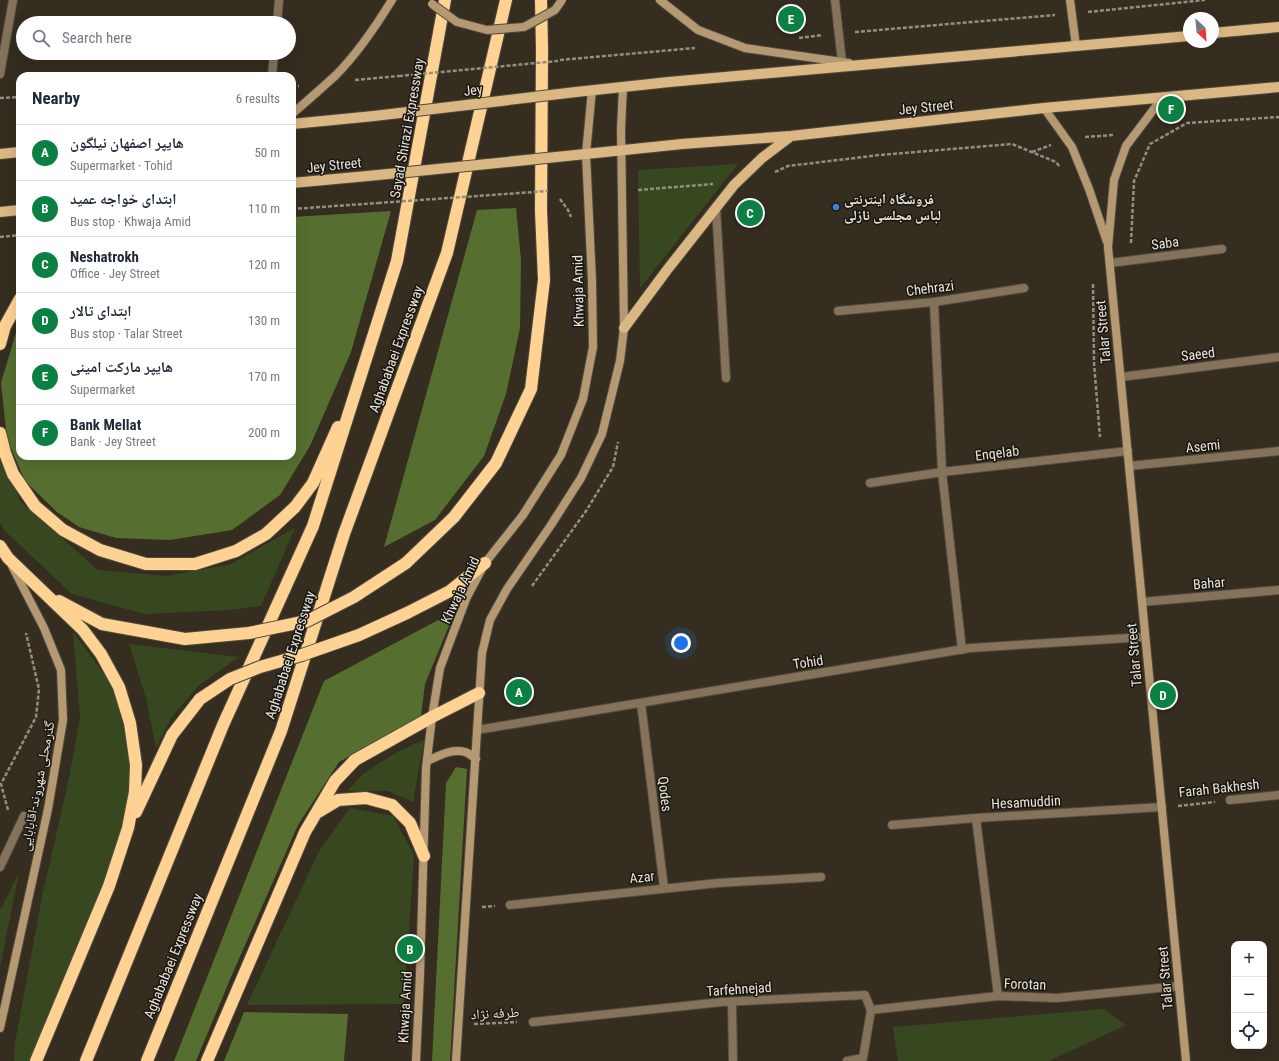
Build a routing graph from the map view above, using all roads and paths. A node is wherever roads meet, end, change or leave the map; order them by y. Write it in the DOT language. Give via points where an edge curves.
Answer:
graph roads {
  1 [pos="13,0"];
  2 [pos="279,0"];
  3 [pos="392,0"];
  4 [pos="445,0"];
  5 [pos="506,0"];
  6 [pos="541,0"];
  7 [pos="562,0"];
  8 [pos="660,0"];
  9 [pos="835,0"];
  10 [pos="1070,0"];
  11 [pos="1205,0"];
  12 [pos="431,2"];
  13 [pos="1072,14"];
  14 [pos="278,16"];
  15 [pos="1279,27"];
  16 [pos="1219,33"];
  17 [pos="839,34"];
  18 [pos="1183,37"];
  19 [pos="1076,46"];
  20 [pos="273,60"];
  21 [pos="558,61"];
  22 [pos="842,62"];
  23 [pos="860,65"];
  24 [pos="272,72"];
  25 [pos="0,74"];
  26 [pos="327,83"];
  27 [pos="623,87"];
  28 [pos="1279,87"];
  29 [pos="592,90"];
  30 [pos="16,97"];
  31 [pos="0,98"];
  32 [pos="1163,98"];
  33 [pos="1044,108"];
  34 [pos="296,110"];
  35 [pos="1279,117"];
  36 [pos="296,124"];
  37 [pos="1136,133"];
  38 [pos="791,136"];
  39 [pos="1066,139"];
  40 [pos="1150,144"];
  41 [pos="622,150"];
  42 [pos="16,152"];
  43 [pos="1032,152"];
  44 [pos="0,154"];
  45 [pos="581,154"];
  46 [pos="1061,167"];
  47 [pos="768,174"];
  48 [pos="715,183"];
  49 [pos="296,184"];
  50 [pos="636,191"];
  51 [pos="553,194"];
  52 [pos="558,198"];
  53 [pos="716,207"];
  54 [pos="296,208"];
  55 [pos="16,210"];
  56 [pos="0,212"];
  57 [pos="16,235"];
  58 [pos="590,236"];
  59 [pos="0,237"];
  60 [pos="1108,246"];
  61 [pos="1222,249"];
  62 [pos="397,261"];
  63 [pos="1130,261"];
  64 [pos="1110,263"];
  65 [pos="1093,278"];
  66 [pos="1024,288"];
  67 [pos="934,302"];
  68 [pos="16,304"];
  69 [pos="838,311"];
  70 [pos="3,322"];
  71 [pos="624,328"];
  72 [pos="0,344"];
  73 [pos="1279,357"];
  74 [pos="361,375"];
  75 [pos="1121,377"];
  76 [pos="726,378"];
  77 [pos="0,433"];
  78 [pos="619,438"];
  79 [pos="1128,451"];
  80 [pos="1279,451"];
  81 [pos="1102,454"];
  82 [pos="1129,466"];
  83 [pos="942,472"];
  84 [pos="870,483"];
  85 [pos="0,546"];
  86 [pos="8,558"];
  87 [pos="485,563"];
  88 [pos="529,589"];
  89 [pos="1279,590"];
  90 [pos="46,594"];
  91 [pos="1142,602"];
  92 [pos="25,630"];
  93 [pos="1145,637"];
  94 [pos="962,650"];
  95 [pos="479,693"];
  96 [pos="641,703"];
  97 [pos="432,717"];
  98 [pos="477,730"];
  99 [pos="476,759"];
  100 [pos="427,761"];
  101 [pos="1279,796"];
  102 [pos="1230,800"];
  103 [pos="1162,807"];
  104 [pos="316,813"];
  105 [pos="24,816"];
  106 [pos="976,818"];
  107 [pos="892,825"];
  108 [pos="128,828"];
  109 [pos="16,834"];
  110 [pos="424,856"];
  111 [pos="0,867"];
  112 [pos="821,876"];
  113 [pos="664,888"];
  114 [pos="510,905"];
  115 [pos="465,908"];
  116 [pos="1179,986"];
  117 [pos="998,996"];
  118 [pos="732,1002"];
  119 [pos="871,1010"];
  120 [pos="533,1022"];
  121 [pos="458,1025"];
  122 [pos="0,1028"];
  123 [pos="36,1061"];
  124 [pos="86,1061"];
  125 [pos="147,1061"];
  126 [pos="207,1061"];
  127 [pos="416,1061"];
  128 [pos="456,1061"];
  129 [pos="732,1061"];
  130 [pos="847,1061"];
  131 [pos="1186,1061"];
  1 -- 25 [label="street"];
  2 -- 14 [label="street"];
  3 -- 26 [label="main road" via="352,58"];
  4 -- 62 [label="highway, Sayad Shirazi Expressway"];
  5 -- 125 [label="highway, Aghababaei Expressway" via="447,253 344,534 281,731"];
  6 -- 90 [label="highway, bridge" via="541,211 544,280 531,389 496,463 454,517 406,563 354,597 307,621 249,633 185,639 102,624"];
  7 -- 12 [label="main road, bridge" via="555,10 524,27 487,30 457,22"];
  8 -- 22 [label="main road" via="698,30 745,48"];
  9 -- 17 [label="street"];
  10 -- 13 [label="main road"];
  11 -- 13 [label="path"];
  13 -- 17 [label="path"];
  13 -- 19 [label="main road"];
  15 -- 16 [label="main road"];
  17 -- 22 [label="street"];
  18 -- 19 [label="main road"];
  19 -- 23 [label="main road"];
  20 -- 24 [label="street"];
  21 -- 26 [label="path, bridge"];
  22 -- 23 [label="main road"];
  23 -- 27 [label="main road"];
  26 -- 34 [label="main road"];
  27 -- 29 [label="main road"];
  27 -- 41 [label="main road"];
  28 -- 32 [label="main road, Jey Street"];
  29 -- 36 [label="main road, Jey, bridge"];
  29 -- 45 [label="main road, Khwaja Amid"];
  30 -- 31 [label="path"];
  32 -- 33 [label="main road, Jey Street"];
  32 -- 37 [label="main road"];
  33 -- 38 [label="main road, Jey Street"];
  33 -- 39 [label="main road"];
  35 -- 40 [label="path" via="1188,123"];
  37 -- 39 [label="path"];
  37 -- 40 [label="path"];
  37 -- 60 [label="main road" via="1126,146 1114,180"];
  38 -- 41 [label="main road, Jey Street"];
  38 -- 53 [label="main road" via="762,158"];
  39 -- 43 [label="path"];
  39 -- 60 [label="main road" via="1072,147 1089,189"];
  40 -- 63 [label="path" via="1134,181"];
  41 -- 45 [label="main road, Jey Street"];
  41 -- 71 [label="main road"];
  42 -- 44 [label="main road"];
  43 -- 46 [label="path" via="1056,162"];
  43 -- 47 [label="path" via="1012,144 888,154 788,166"];
  45 -- 49 [label="main road, Jey Street, bridge"];
  45 -- 58 [label="main road, Khwaja Amid"];
  48 -- 50 [label="path"];
  51 -- 54 [label="path, bridge" via="548,191"];
  52 -- 58 [label="path" via="568,210 572,233"];
  53 -- 71 [label="main road"];
  53 -- 76 [label="street"];
  55 -- 56 [label="main road"];
  57 -- 59 [label="path"];
  58 -- 87 [label="main road, Khwaja Amid" via="593,347 582,399 561,455 523,515"];
  60 -- 64 [label="main road, Talar Street"];
  61 -- 63 [label="street, Saba"];
  62 -- 74 [label="highway, Aghababaei Expressway"];
  63 -- 64 [label="street, Saba"];
  64 -- 75 [label="main road, Talar Street"];
  65 -- 81 [label="path" via="1094,363"];
  66 -- 67 [label="street, Chehrazi"];
  67 -- 69 [label="street, Chehrazi"];
  67 -- 83 [label="street"];
  68 -- 70 [label="highway"];
  70 -- 72 [label="highway"];
  71 -- 95 [label="main road" via="620,361 602,434 581,478 507,589 490,620 482,653"];
  73 -- 75 [label="street, Saeed"];
  74 -- 77 [label="highway" via="313,483 295,507 266,534 236,551 195,564 146,564 100,550 63,530 35,506 13,474 4,453"];
  74 -- 124 [label="highway, Aghababaei Expressway" via="313,526 223,725"];
  75 -- 79 [label="main road, Talar Street"];
  78 -- 88 [label="path" via="613,467 586,511"];
  79 -- 81 [label="street, Enqelab"];
  79 -- 82 [label="main road, Talar Street"];
  80 -- 82 [label="street, Asemi"];
  81 -- 83 [label="street, Enqelab"];
  82 -- 91 [label="main road, Talar Street"];
  83 -- 84 [label="street, Enqelab"];
  83 -- 94 [label="street"];
  85 -- 86 [label="highway"];
  86 -- 90 [label="highway"];
  86 -- 122 [label="main road, گذرمحلی شهروند-اقابابایی" via="44,628 61,670 63,720 48,808"];
  87 -- 97 [label="main road, Khwaja Amid" via="466,599 440,668"];
  87 -- 108 [label="highway, bridge" via="450,591 407,613 359,635 230,679 200,699 172,735"];
  89 -- 91 [label="street, Bahar"];
  90 -- 108 [label="highway" via="83,630 119,687 130,723 136,765 135,792"];
  91 -- 93 [label="main road, Talar Street"];
  92 -- 109 [label="path" via="39,690 36,718 1,784"];
  93 -- 94 [label="street, Tohid"];
  93 -- 103 [label="main road, Talar Street"];
  94 -- 96 [label="street, Tohid"];
  95 -- 97 [label="highway"];
  95 -- 98 [label="main road"];
  96 -- 98 [label="street, Tohid"];
  96 -- 113 [label="street, Qodes"];
  97 -- 100 [label="main road, Khwaja Amid"];
  97 -- 104 [label="highway" via="355,760 335,781"];
  98 -- 99 [label="main road"];
  99 -- 100 [label="main road" via="466,752 455,751"];
  99 -- 115 [label="main road"];
  100 -- 110 [label="main road, Khwaja Amid"];
  101 -- 102 [label="street, Farah Bakhesh"];
  102 -- 103 [label="path, Farah Bakhesh"];
  103 -- 106 [label="street, Hesamuddin"];
  103 -- 116 [label="main road, Talar Street"];
  104 -- 110 [label="highway" via="338,800 366,798 392,805 410,823"];
  104 -- 126 [label="highway"];
  105 -- 109 [label="street"];
  106 -- 107 [label="street, Hesamuddin"];
  106 -- 117 [label="street"];
  108 -- 123 [label="highway" via="109,886"];
  109 -- 111 [label="street"];
  110 -- 127 [label="main road, Khwaja Amid"];
  112 -- 113 [label="street, Azar"];
  113 -- 114 [label="street, Azar"];
  114 -- 115 [label="path"];
  115 -- 121 [label="main road"];
  116 -- 117 [label="street, Forotan" via="1057,998"];
  116 -- 131 [label="main road, Talar Street"];
  117 -- 119 [label="street, Forotan"];
  118 -- 119 [label="street, Tarfehnejad" via="865,995"];
  118 -- 120 [label="street, Tarfehnejad"];
  118 -- 129 [label="street"];
  119 -- 130 [label="street" via="864,1058"];
  120 -- 121 [label="path, طرفه نژاد"];
  121 -- 128 [label="main road"];
}
